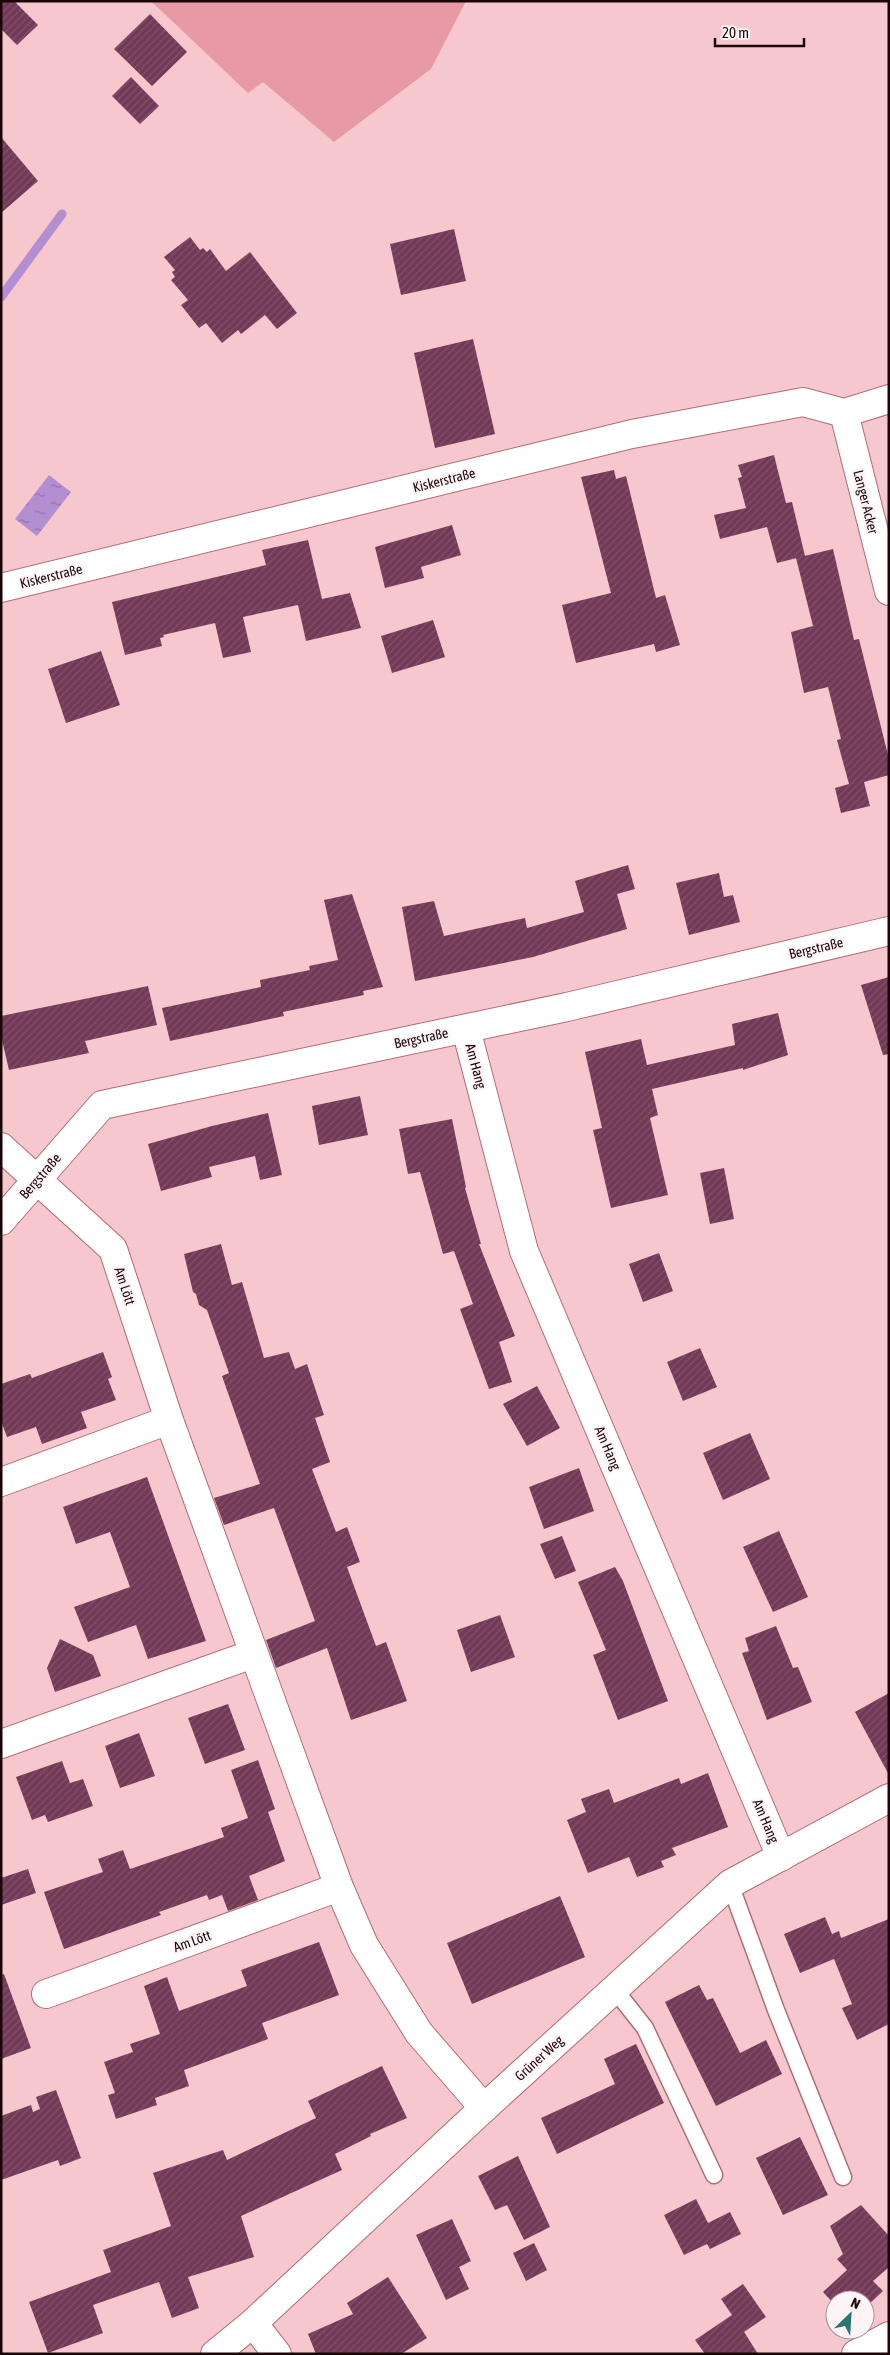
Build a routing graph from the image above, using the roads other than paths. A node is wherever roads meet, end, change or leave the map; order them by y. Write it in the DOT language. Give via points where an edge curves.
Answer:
graph roads {
  1 [pos="889,399"];
  2 [pos="844,413"];
  3 [pos="1,588"];
  4 [pos="889,591"];
  5 [pos="889,931"];
  6 [pos="466,1029"];
  7 [pos="1,1147"];
  8 [pos="38,1179"];
  9 [pos="1,1221"];
  10 [pos="168,1420"];
  11 [pos="1,1482"];
  12 [pos="253,1654"];
  13 [pos="1,1744"];
  14 [pos="889,1798"];
  15 [pos="781,1856"];
  16 [pos="730,1884"];
  17 [pos="339,1887"];
  18 [pos="615,1990"];
  19 [pos="46,1994"];
  20 [pos="484,2108"];
  21 [pos="714,2175"];
  22 [pos="843,2177"];
  23 [pos="253,2323"];
  24 [pos="889,2336"];
  25 [pos="215,2354"];
  26 [pos="277,2354"];
  27 [pos="856,2354"];
  1 -- 2 [label="street"];
  2 -- 3 [label="street, Kiskerstraße" via="803,402 632,434"];
  2 -- 4 [label="street, Langer Acker"];
  5 -- 6 [label="street, Bergstraße"];
  6 -- 8 [label="street, Bergstraße" via="102,1106"];
  6 -- 15 [label="street, Am Hang" via="524,1251"];
  7 -- 8 [label="street, Am Lött"];
  8 -- 9 [label="street, Bergstraße"];
  8 -- 10 [label="street, Am Lött" via="113,1249"];
  10 -- 11 [label="street"];
  10 -- 12 [label="street, Am Lött"];
  12 -- 13 [label="street"];
  12 -- 17 [label="street, Am Lött"];
  14 -- 15 [label="street, Grüner Weg"];
  15 -- 16 [label="street, Grüner Weg"];
  16 -- 18 [label="street, Grüner Weg"];
  16 -- 22 [label="lane"];
  17 -- 19 [label="street, Am Lött"];
  17 -- 20 [label="street, Am Lött" via="364,1945 419,2033"];
  18 -- 20 [label="street, Grüner Weg"];
  18 -- 21 [label="lane" via="645,2028"];
  20 -- 23 [label="street, Grüner Weg"];
  23 -- 25 [label="street, Grüner Weg"];
  23 -- 26 [label="street"];
  24 -- 27 [label="street"];
}
